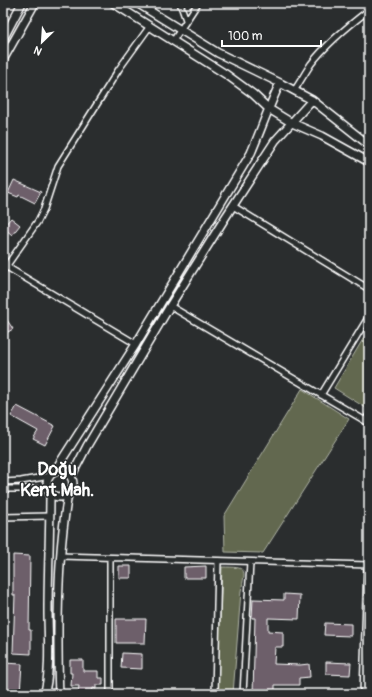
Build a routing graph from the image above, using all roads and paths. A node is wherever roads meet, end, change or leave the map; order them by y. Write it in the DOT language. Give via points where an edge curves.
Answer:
graph roads {
  1 [pos="22,3"];
  2 [pos="35,3"];
  3 [pos="113,3"];
  4 [pos="137,3"];
  5 [pos="198,3"];
  6 [pos="180,4"];
  7 [pos="369,10"];
  8 [pos="186,20"];
  9 [pos="150,26"];
  10 [pos="180,30"];
  11 [pos="3,39"];
  12 [pos="173,41"];
  13 [pos="3,60"];
  14 [pos="280,83"];
  15 [pos="294,91"];
  16 [pos="312,100"];
  17 [pos="269,109"];
  18 [pos="292,123"];
  19 [pos="369,145"];
  20 [pos="369,162"];
  21 [pos="233,206"];
  22 [pos="5,268"];
  23 [pos="369,289"];
  24 [pos="170,306"];
  25 [pos="369,316"];
  26 [pos="136,344"];
  27 [pos="322,395"];
  28 [pos="369,415"];
  29 [pos="367,422"];
  30 [pos="52,474"];
  31 [pos="71,478"];
  32 [pos="3,482"];
  33 [pos="3,489"];
  34 [pos="49,491"];
  35 [pos="68,494"];
  36 [pos="50,516"];
  37 [pos="3,517"];
  38 [pos="60,556"];
  39 [pos="110,558"];
  40 [pos="218,561"];
  41 [pos="250,562"];
  42 [pos="368,565"];
  43 [pos="44,694"];
  44 [pos="59,694"];
  45 [pos="110,694"];
  46 [pos="215,694"];
  47 [pos="243,694"];
  48 [pos="363,694"];
  1 -- 11 [label="street"];
  2 -- 13 [label="street"];
  3 -- 9 [label="street"];
  4 -- 10 [label="street"];
  5 -- 8 [label="street"];
  6 -- 8 [label="street"];
  7 -- 15 [label="street" via="322,51"];
  8 -- 10 [label="street"];
  9 -- 12 [label="street"];
  9 -- 22 [label="street" via="119,69 58,166 38,221"];
  10 -- 12 [label="street"];
  10 -- 14 [label="street" via="232,61"];
  12 -- 17 [label="street" via="227,75"];
  14 -- 15 [label="street"];
  14 -- 17 [label="street"];
  15 -- 16 [label="street"];
  16 -- 18 [label="street"];
  16 -- 19 [label="street"];
  17 -- 18 [label="street"];
  17 -- 26 [label="street" via="251,153"];
  18 -- 20 [label="street"];
  18 -- 21 [label="street" via="275,141"];
  21 -- 23 [label="street"];
  21 -- 24 [label="street"];
  22 -- 26 [label="street"];
  24 -- 27 [label="street"];
  24 -- 31 [label="street" via="87,446"];
  25 -- 27 [label="street"];
  26 -- 30 [label="street"];
  27 -- 29 [label="street"];
  28 -- 29 [label="street"];
  30 -- 31 [label="street" via="62,471"];
  30 -- 32 [label="street"];
  30 -- 34 [label="street" via="47,482"];
  31 -- 35 [label="street" via="73,487"];
  33 -- 34 [label="street"];
  34 -- 35 [label="street" via="61,497"];
  34 -- 36 [label="street"];
  35 -- 38 [label="street"];
  36 -- 37 [label="street"];
  36 -- 43 [label="street" via="48,663"];
  38 -- 39 [label="street"];
  38 -- 44 [label="street"];
  39 -- 40 [label="street"];
  39 -- 45 [label="street"];
  40 -- 41 [label="street"];
  40 -- 46 [label="street"];
  41 -- 42 [label="street"];
  41 -- 47 [label="street"];
  42 -- 48 [label="street"];
}
